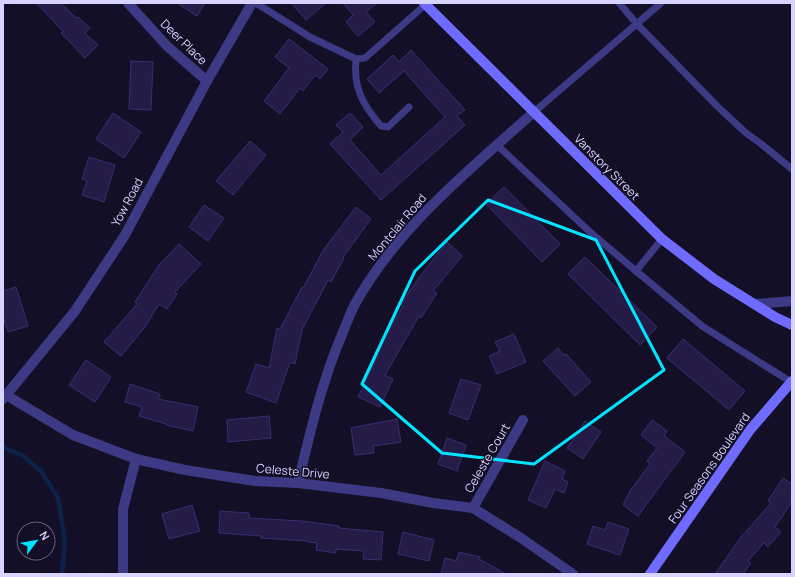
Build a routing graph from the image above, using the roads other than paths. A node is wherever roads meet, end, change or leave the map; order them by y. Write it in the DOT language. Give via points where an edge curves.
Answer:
graph roads {
  1 [pos="128,3"];
  2 [pos="252,3"];
  3 [pos="256,3"];
  4 [pos="619,3"];
  5 [pos="662,3"];
  6 [pos="425,4"];
  7 [pos="637,24"];
  8 [pos="356,60"];
  9 [pos="207,82"];
  10 [pos="409,107"];
  11 [pos="534,112"];
  12 [pos="497,145"];
  13 [pos="792,170"];
  14 [pos="662,239"];
  15 [pos="636,271"];
  16 [pos="792,301"];
  17 [pos="755,304"];
  18 [pos="792,325"];
  19 [pos="792,381"];
  20 [pos="4,397"];
  21 [pos="523,420"];
  22 [pos="136,459"];
  23 [pos="298,483"];
  24 [pos="473,508"];
  25 [pos="123,574"];
  26 [pos="573,574"];
  27 [pos="650,574"];
  1 -- 9 [label="street, Deer Place" via="167,46"];
  2 -- 9 [label="street, Yow Road"];
  3 -- 8 [label="lane" via="310,37"];
  4 -- 7 [label="lane"];
  5 -- 7 [label="lane"];
  6 -- 8 [label="lane" via="365,58"];
  6 -- 11 [label="street, Vanstory Street"];
  7 -- 11 [label="lane"];
  7 -- 13 [label="lane" via="718,108"];
  8 -- 10 [label="lane" via="357,85 368,110 380,126 388,128"];
  9 -- 20 [label="street, Yow Road" via="125,235 75,311"];
  11 -- 12 [label="street, Montclair Road"];
  11 -- 14 [label="street, Vanstory Street"];
  12 -- 15 [label="lane"];
  12 -- 23 [label="street, Montclair Road" via="439,198 388,254 355,305 334,352 316,407"];
  14 -- 15 [label="lane"];
  14 -- 17 [label="street, Vanstory Street" via="714,279"];
  15 -- 19 [label="lane" via="702,326"];
  16 -- 17 [label="street"];
  17 -- 18 [label="street, Vanstory Street"];
  19 -- 27 [label="street, Four Seasons Boulevard" via="750,430"];
  20 -- 22 [label="street, Celeste Drive" via="73,435"];
  21 -- 24 [label="street, Celeste Court"];
  22 -- 23 [label="street, Celeste Drive" via="255,481"];
  22 -- 25 [label="street" via="123,509"];
  23 -- 24 [label="street, Celeste Drive"];
  24 -- 26 [label="street, Celeste Drive"];
}
